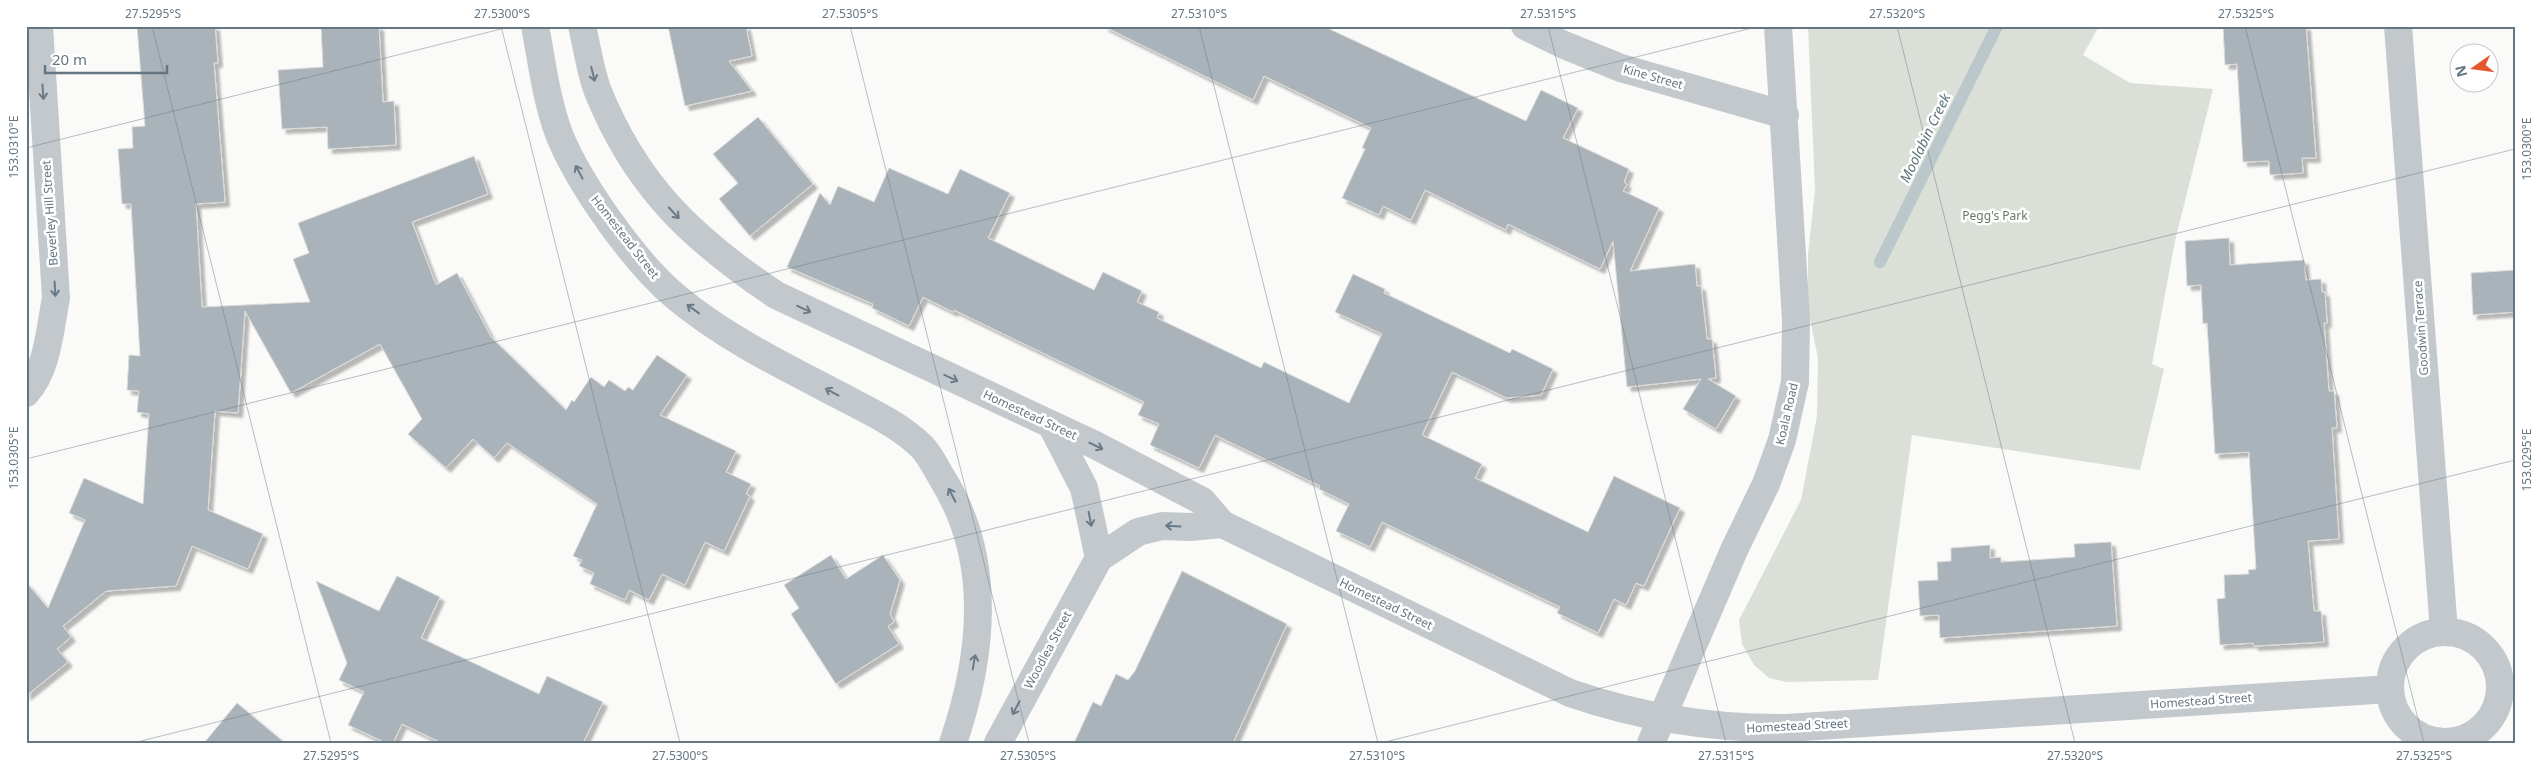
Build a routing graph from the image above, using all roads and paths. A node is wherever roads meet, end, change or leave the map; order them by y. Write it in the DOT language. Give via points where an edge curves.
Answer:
graph roads {
  1 [pos="39,26"];
  2 [pos="535,26"];
  3 [pos="582,26"];
  4 [pos="1525,26"];
  5 [pos="1778,26"];
  6 [pos="2398,26"];
  7 [pos="1785,115"];
  8 [pos="26,393"];
  9 [pos="1052,426"];
  10 [pos="1222,524"];
  11 [pos="1098,558"];
  12 [pos="2444,631"];
  13 [pos="2507,682"];
  14 [pos="2390,689"];
  15 [pos="1661,717"];
  16 [pos="1834,733"];
  17 [pos="2450,742"];
  18 [pos="952,743"];
  19 [pos="998,743"];
  20 [pos="1650,743"];
  1 -- 8 [label="street, Beverley Hill Street, one-way" via="56,298 36,383"];
  18 -- 2 [label="street, Homestead Street, one-way" via="967,702 977,648 979,590 970,540 953,496 923,448 882,418 737,341 675,296 640,259 594,200 560,135 548,95"];
  3 -- 9 [label="street, Homestead Street, one-way" via="597,88 626,148 652,189 694,234 730,265 776,295"];
  4 -- 7 [label="street, Kine Street" via="1621,68"];
  5 -- 7 [label="street, Koala Road"];
  6 -- 12 [label="street, Goodwin Terrace"];
  7 -- 15 [label="street, Koala Road" via="1796,320 1795,382 1782,440 1766,484"];
  9 -- 10 [label="street, Homestead Street, one-way" via="1096,445 1202,501"];
  9 -- 11 [label="street, one-way" via="1084,488"];
  10 -- 11 [label="street, Woodlea Street, one-way" via="1162,526 1138,532"];
  10 -- 15 [label="street, Homestead Street" via="1570,692 1606,705"];
  11 -- 19 [label="street, Woodlea Street, one-way"];
  12 -- 13 [label="street" via="2460,633 2476,641 2489,652"];
  12 -- 14 [label="street" via="2426,634 2411,643 2392,671"];
  13 -- 17 [label="street" via="2492,716 2481,729"];
  14 -- 16 [label="street, Homestead Street"];
  14 -- 17 [label="street" via="2393,706 2402,722 2416,734 2432,741"];
  15 -- 16 [label="street, Homestead Street" via="1742,729 1787,728"];
  15 -- 20 [label="street, Koala Road"];
}
